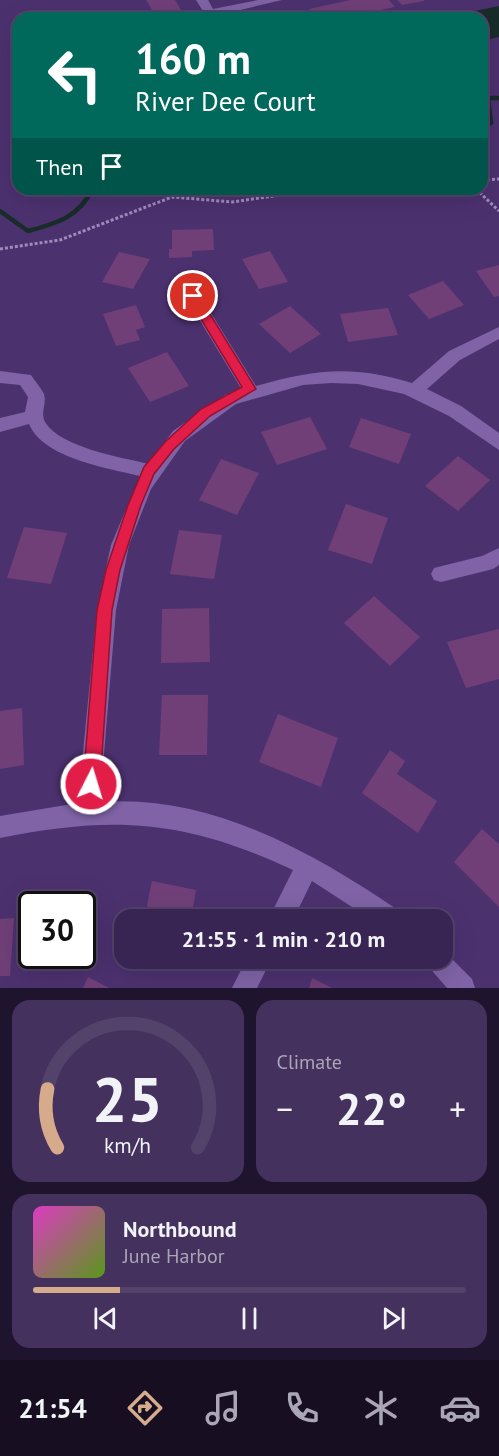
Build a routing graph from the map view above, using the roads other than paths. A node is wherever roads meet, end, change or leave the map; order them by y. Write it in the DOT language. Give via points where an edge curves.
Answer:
graph roads {
  1 [pos="276,0"];
  2 [pos="215,12"];
  3 [pos="193,296"];
  4 [pos="499,333"];
  5 [pos="0,377"];
  6 [pos="250,389"];
  7 [pos="417,389"];
  8 [pos="34,416"];
  9 [pos="0,425"];
  10 [pos="499,443"];
  11 [pos="149,471"];
  12 [pos="499,556"];
  13 [pos="441,574"];
  14 [pos="88,813"];
  15 [pos="0,827"];
  16 [pos="308,865"];
  17 [pos="286,909"];
  18 [pos="378,909"];
  19 [pos="254,969"];
  20 [pos="446,969"];
  21 [pos="244,988"];
  22 [pos="463,988"];
  1 -- 2 [label="street"];
  3 -- 6 [label="street"];
  4 -- 7 [label="street" via="458,352"];
  5 -- 8 [label="street" via="25,379 36,396"];
  6 -- 7 [label="street" via="314,377"];
  6 -- 11 [label="street" via="205,412"];
  7 -- 10 [label="street" via="448,404"];
  8 -- 9 [label="street"];
  8 -- 11 [label="street" via="39,428 55,442 85,455"];
  11 -- 14 [label="street" via="125,531 104,610"];
  12 -- 13 [label="street"];
  14 -- 15 [label="street"];
  14 -- 16 [label="street" via="144,813 203,822 258,840"];
  16 -- 17 [label="street"];
  16 -- 18 [label="street"];
  19 -- 21 [label="street"];
  20 -- 22 [label="street"];
}
